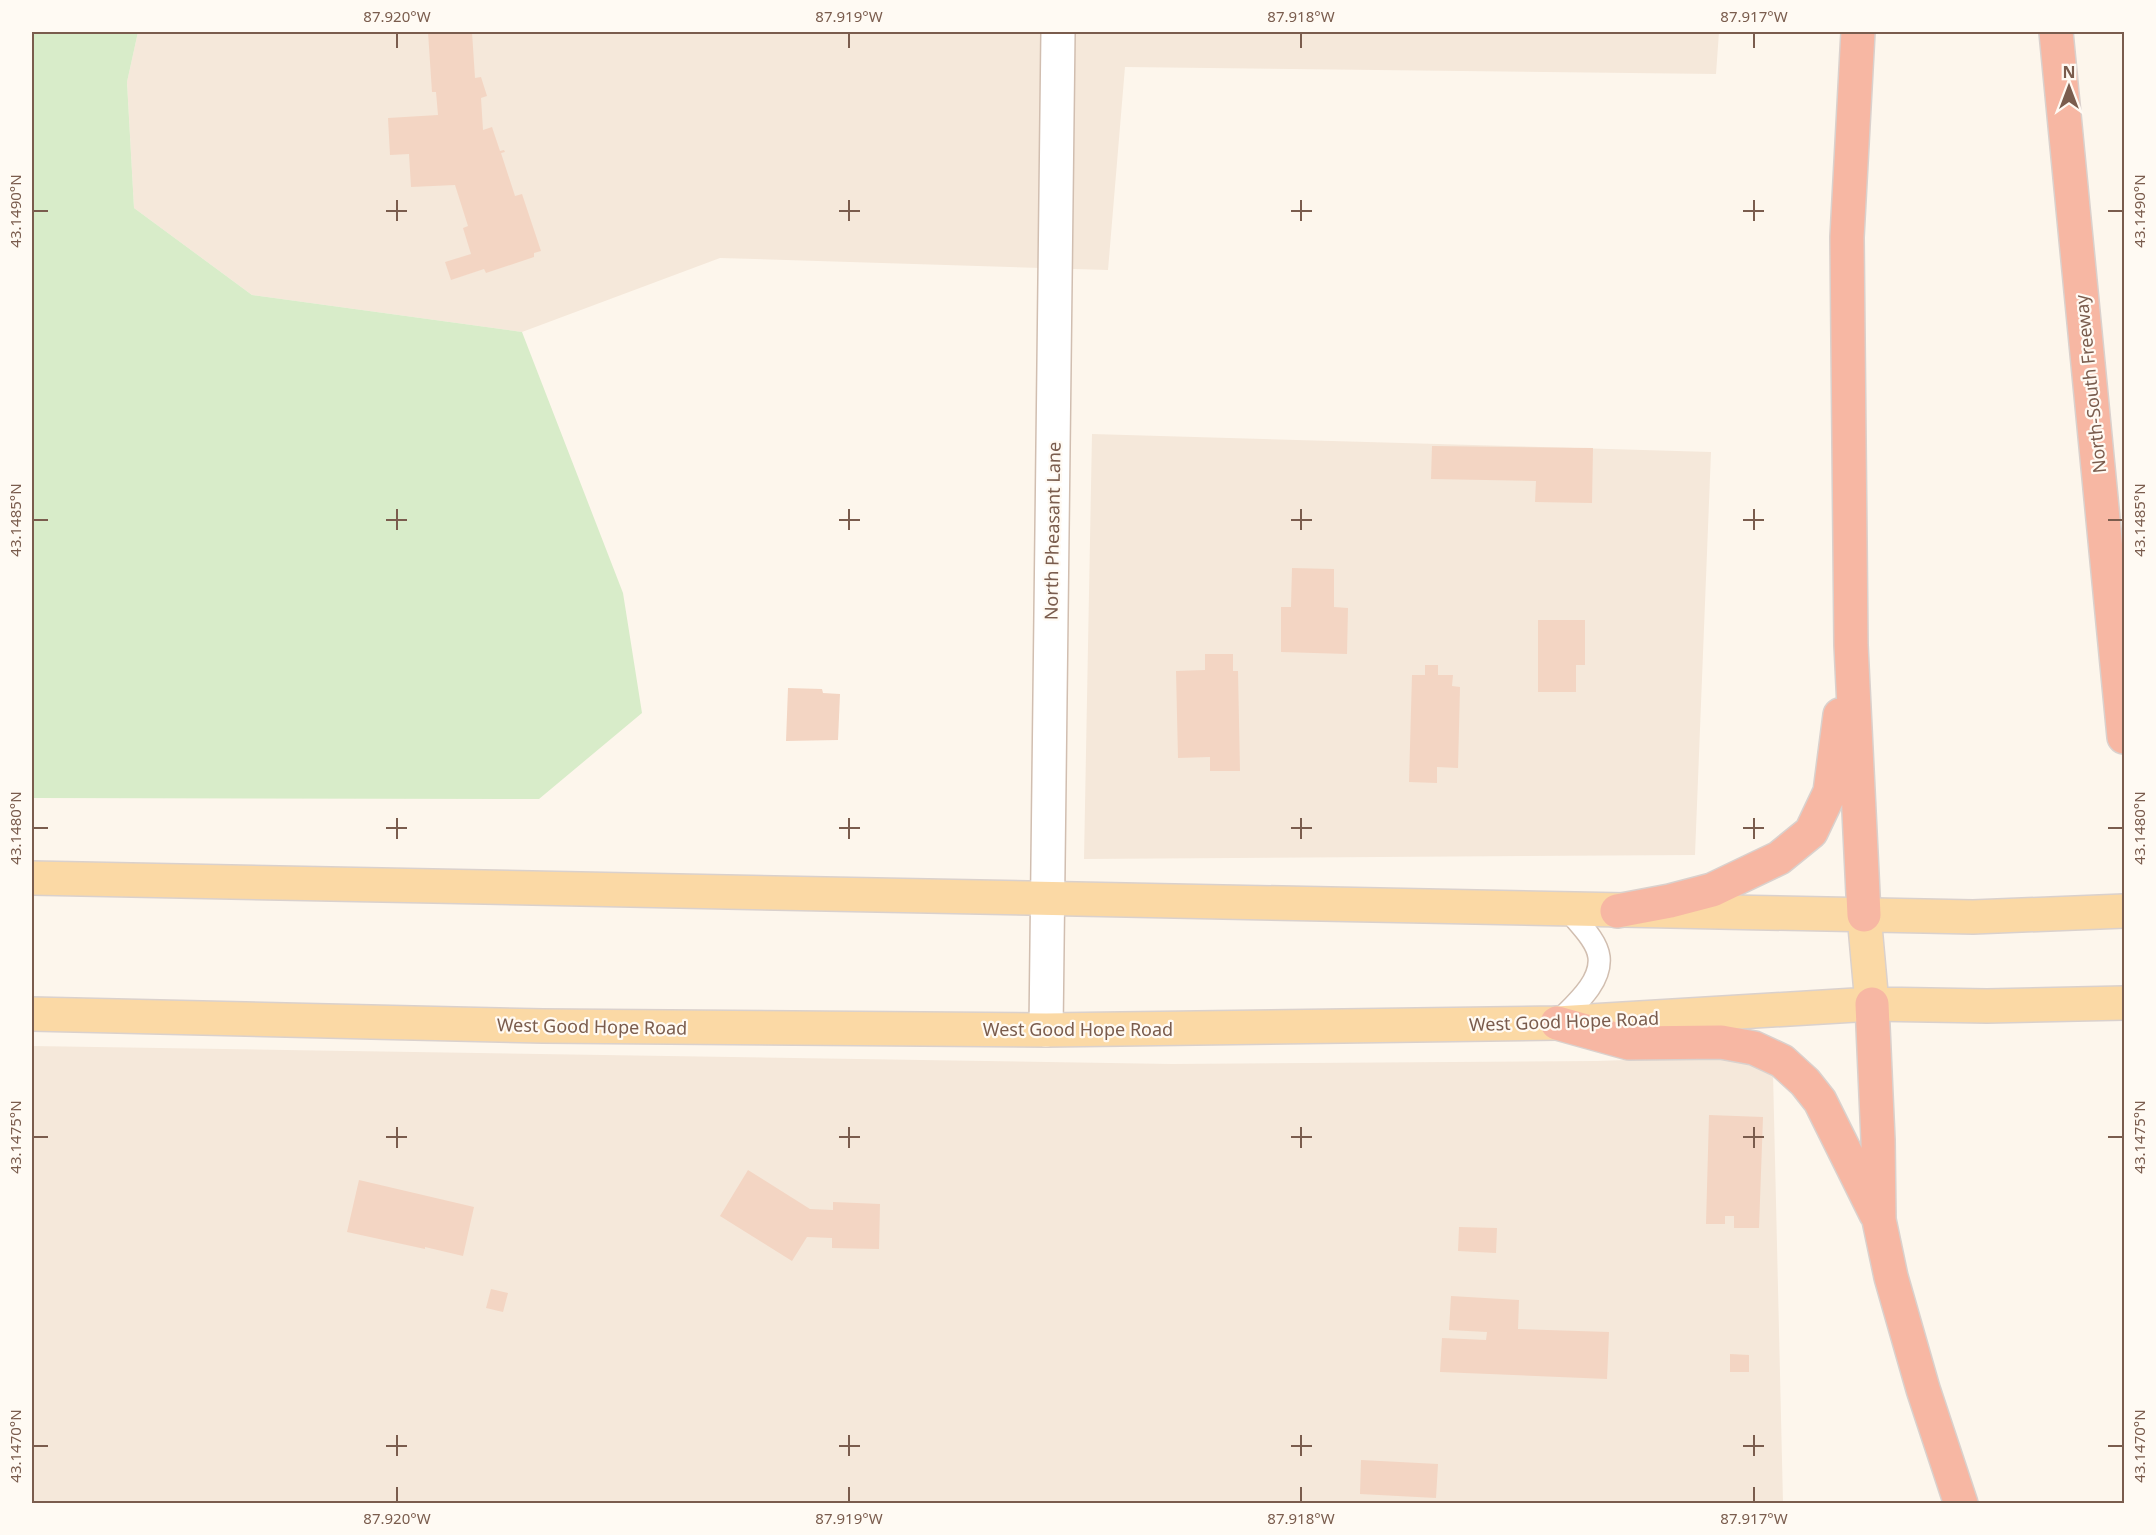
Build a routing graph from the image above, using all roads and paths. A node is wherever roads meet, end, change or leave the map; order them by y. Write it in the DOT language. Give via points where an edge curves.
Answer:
graph roads {
  1 [pos="1058,32"];
  2 [pos="1858,32"];
  3 [pos="2056,32"];
  4 [pos="1851,645"];
  5 [pos="2124,736"];
  6 [pos="32,878"];
  7 [pos="1047,899"];
  8 [pos="1568,910"];
  9 [pos="1617,911"];
  10 [pos="2124,911"];
  11 [pos="1864,915"];
  12 [pos="2124,1003"];
  13 [pos="1872,1004"];
  14 [pos="32,1014"];
  15 [pos="1557,1023"];
  16 [pos="1046,1030"];
  17 [pos="1879,1220"];
  18 [pos="1960,1503"];
  1 -- 7 [label="street, North Pheasant Lane"];
  2 -- 4 [label="highway" via="1847,237"];
  3 -- 5 [label="highway, North-South Freeway"];
  4 -- 9 [label="highway" via="1830,792 1810,832 1779,858 1712,890"];
  4 -- 11 [label="highway"];
  6 -- 7 [label="main road"];
  7 -- 8 [label="main road"];
  7 -- 16 [label="street, North Pheasant Lane"];
  8 -- 9 [label="main road"];
  8 -- 15 [label="lane" via="1592,940 1599,956 1597,972 1589,987"];
  9 -- 11 [label="main road"];
  10 -- 11 [label="main road" via="1973,917"];
  11 -- 13 [label="main road"];
  12 -- 13 [label="main road, West Good Hope Road"];
  13 -- 15 [label="main road, West Good Hope Road"];
  13 -- 17 [label="highway"];
  14 -- 16 [label="main road, West Good Hope Road" via="543,1026"];
  15 -- 16 [label="main road, West Good Hope Road"];
  15 -- 17 [label="highway" via="1629,1043 1721,1042 1754,1048 1782,1060 1820,1101"];
  17 -- 18 [label="highway" via="1920,1379"];
}
